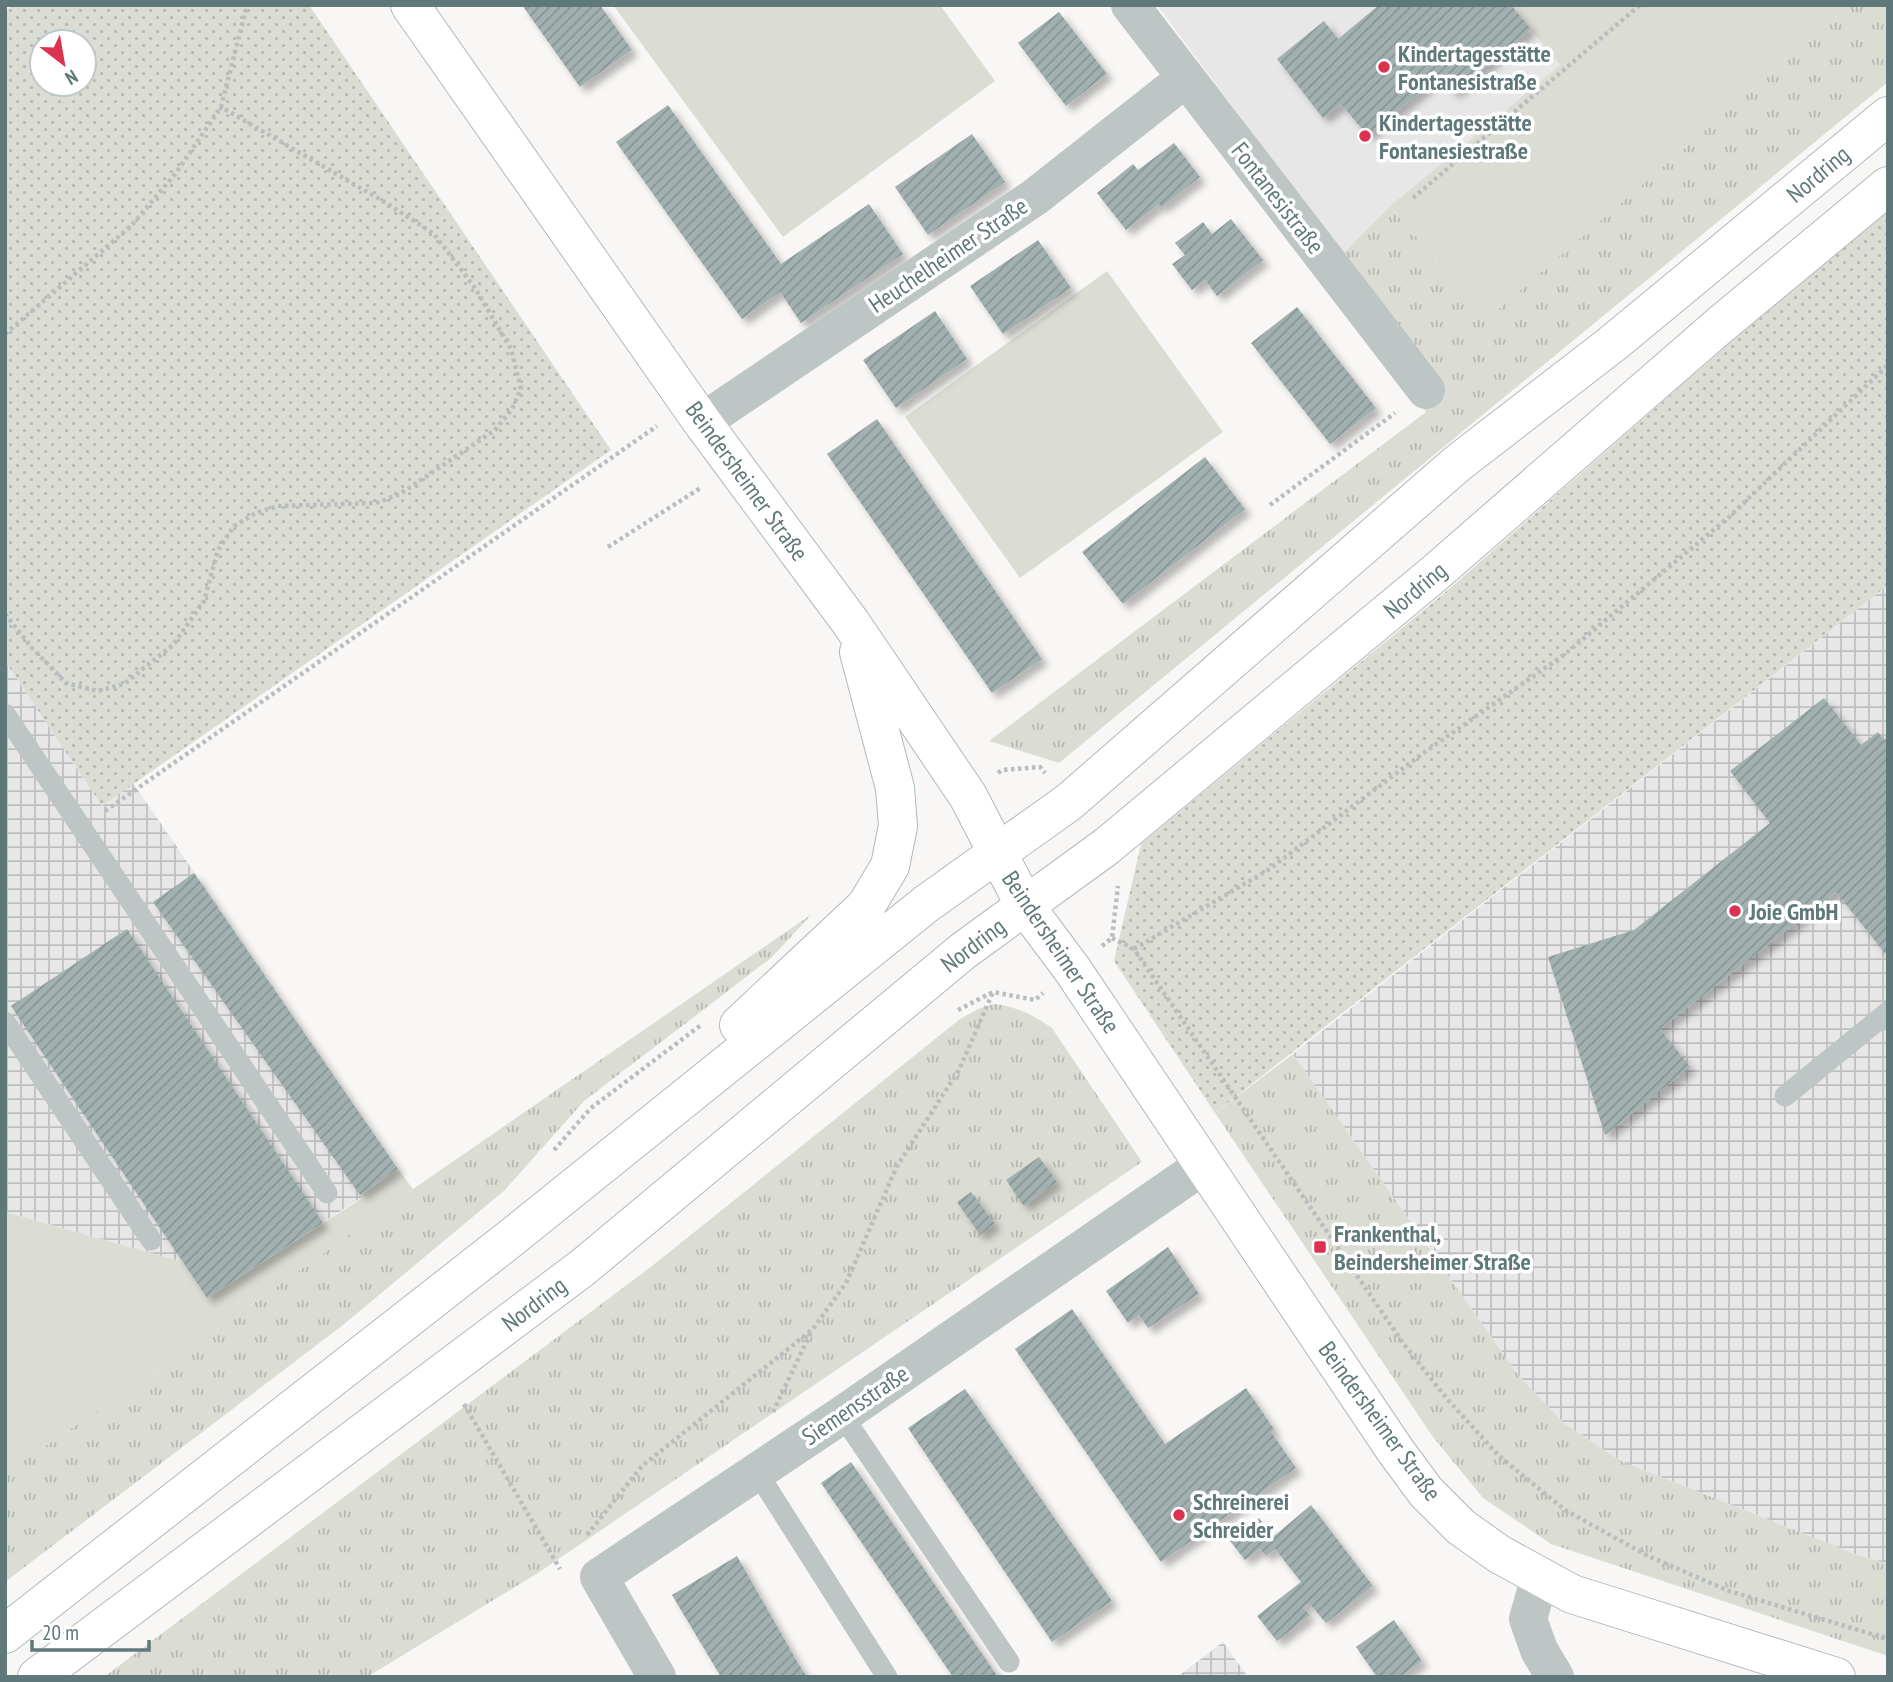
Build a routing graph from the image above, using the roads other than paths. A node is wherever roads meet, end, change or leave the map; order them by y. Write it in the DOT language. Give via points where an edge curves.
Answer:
graph roads {
  1 [pos="411,5"];
  2 [pos="1130,5"];
  3 [pos="1186,78"];
  4 [pos="1888,116"];
  5 [pos="1888,186"];
  6 [pos="1426,390"];
  7 [pos="696,413"];
  8 [pos="851,623"];
  9 [pos="5,714"];
  10 [pos="998,854"];
  11 [pos="1025,906"];
  12 [pos="1888,1012"];
  13 [pos="5,1022"];
  14 [pos="1785,1096"];
  15 [pos="1205,1165"];
  16 [pos="327,1193"];
  17 [pos="511,1238"];
  18 [pos="151,1240"];
  19 [pos="842,1415"];
  20 [pos="771,1462"];
  21 [pos="1540,1577"];
  22 [pos="5,1634"];
  23 [pos="1009,1662"];
  24 [pos="37,1677"];
  25 [pos="657,1677"];
  26 [pos="887,1677"];
  27 [pos="1555,1677"];
  28 [pos="1836,1677"];
  1 -- 7 [label="main road, Beindersheimer Straße"];
  2 -- 3 [label="street, Fontanesistraße"];
  3 -- 6 [label="street, Fontanesistraße"];
  3 -- 7 [label="street, Heuchelheimer Straße" via="1035,197"];
  4 -- 10 [label="main road, Nordring" via="1612,344 1458,463 1069,802"];
  5 -- 11 [label="main road, Nordring" via="1414,591 1107,846"];
  7 -- 8 [label="main road, Beindersheimer Straße"];
  8 -- 10 [label="main road, Beindersheimer Straße" via="968,796"];
  8 -- 17 [label="main road, Nordring" via="895,788 898,827 890,866 866,906"];
  9 -- 16 [label="lane"];
  10 -- 11 [label="main road, Beindersheimer Straße"];
  10 -- 17 [label="main road, Nordring" via="926,904"];
  11 -- 15 [label="main road, Beindersheimer Straße"];
  11 -- 24 [label="main road, Nordring" via="940,969 583,1268"];
  12 -- 14 [label="lane"];
  13 -- 18 [label="lane"];
  15 -- 19 [label="street, Siemensstraße"];
  15 -- 21 [label="main road, Beindersheimer Straße" via="1426,1492 1461,1527"];
  17 -- 22 [label="main road, Nordring"];
  19 -- 20 [label="street, Siemensstraße"];
  19 -- 23 [label="lane"];
  20 -- 25 [label="street, Siemensstraße" via="599,1577"];
  20 -- 26 [label="lane"];
  21 -- 27 [label="street" via="1528,1619"];
  21 -- 28 [label="main road, Beindersheimer Straße" via="1572,1594"];
}
